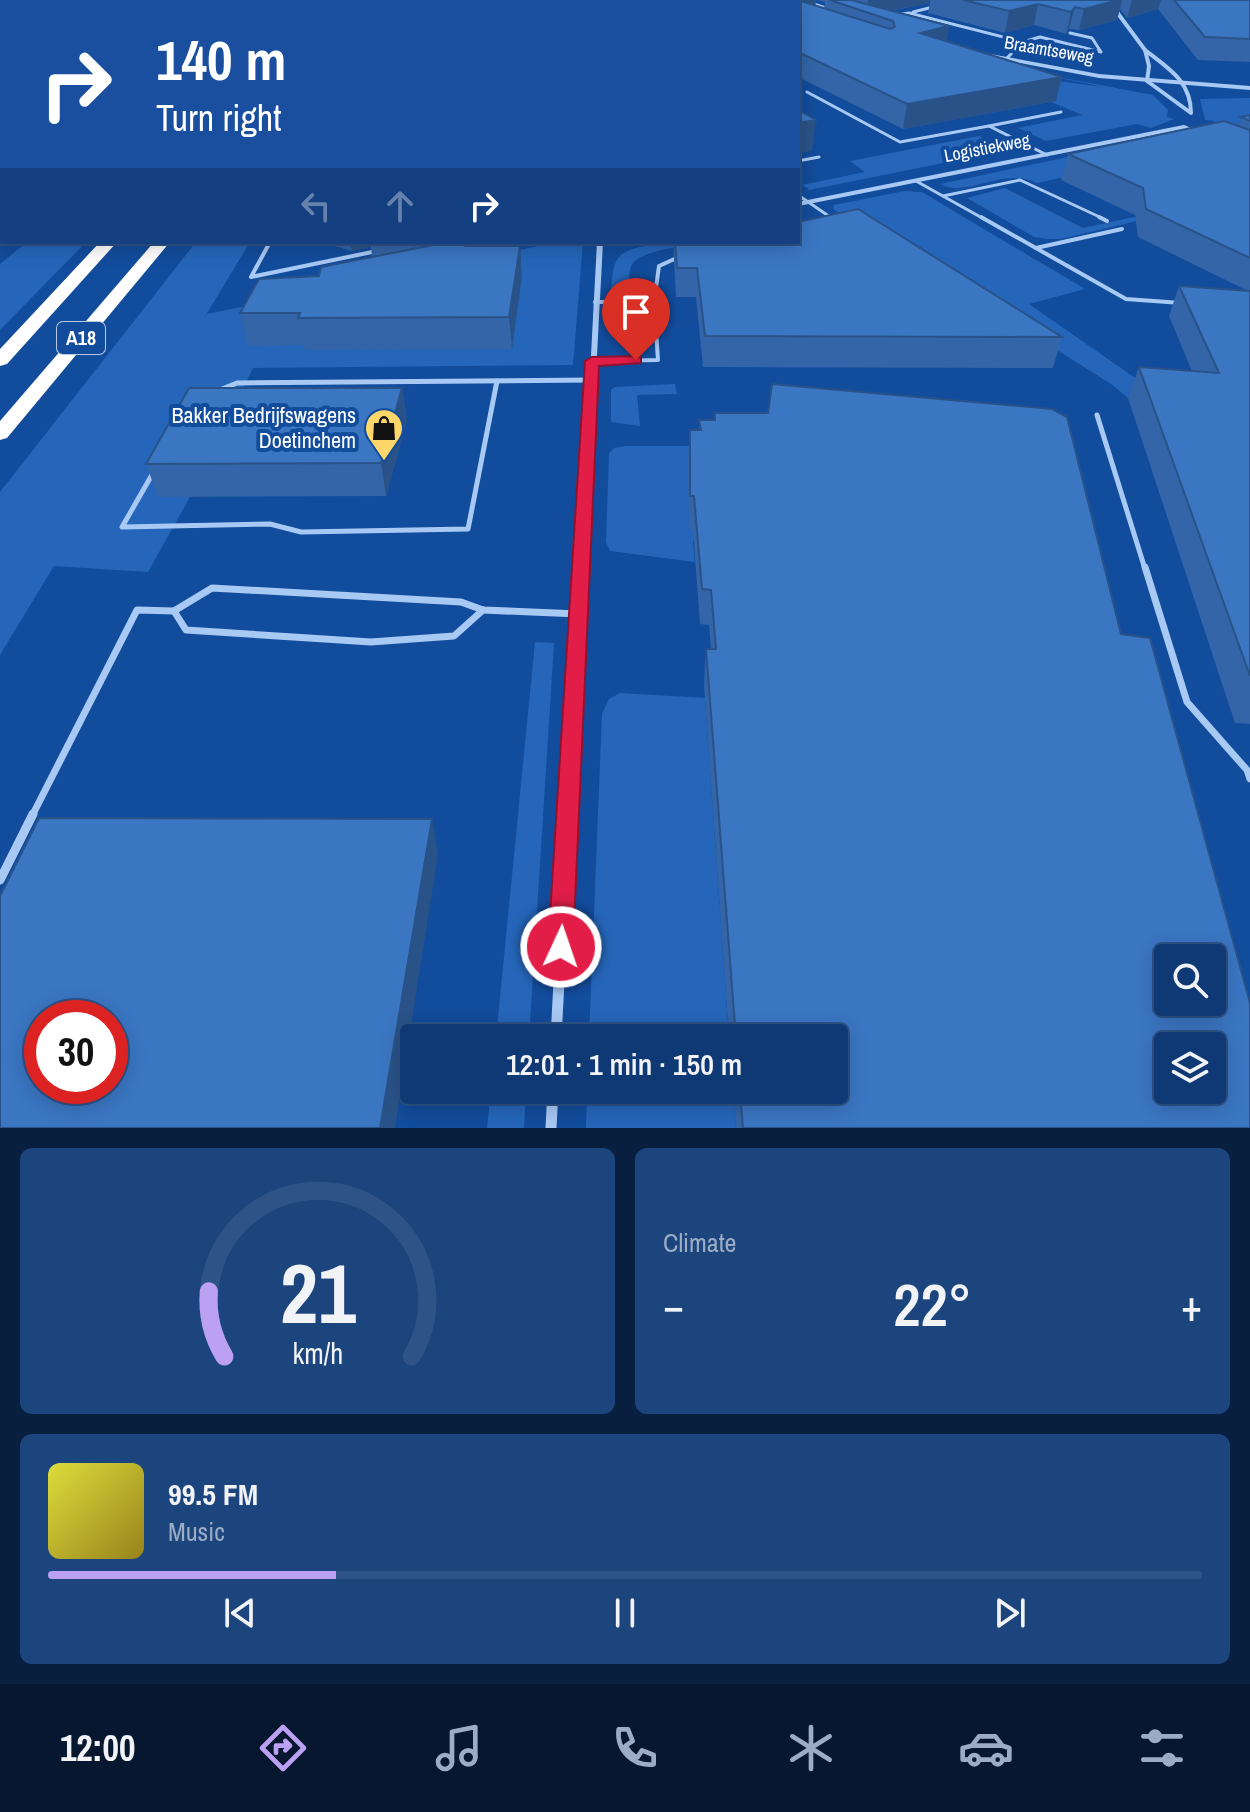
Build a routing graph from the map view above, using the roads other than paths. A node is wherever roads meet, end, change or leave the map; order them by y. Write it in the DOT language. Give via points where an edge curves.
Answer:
graph roads {
  1 [pos="801,0"];
  2 [pos="1108,0"];
  3 [pos="945,5"];
  4 [pos="840,13"];
  5 [pos="909,13"];
  6 [pos="826,14"];
  7 [pos="895,15"];
  8 [pos="852,16"];
  9 [pos="1070,33"];
  10 [pos="1023,42"];
  11 [pos="1145,50"];
  12 [pos="972,52"];
  13 [pos="1006,59"];
  14 [pos="1147,81"];
  15 [pos="1188,85"];
  16 [pos="1250,88"];
  17 [pos="807,92"];
  18 [pos="1061,112"];
  19 [pos="1191,113"];
  20 [pos="989,126"];
  21 [pos="1184,127"];
  22 [pos="1204,136"];
  23 [pos="1047,155"];
  24 [pos="819,157"];
  25 [pos="800,161"];
  26 [pos="916,181"];
  27 [pos="800,196"];
  28 [pos="943,196"];
  29 [pos="808,202"];
  30 [pos="800,204"];
  31 [pos="1107,221"];
  32 [pos="842,225"];
  33 [pos="1122,229"];
  34 [pos="107,244"];
  35 [pos="160,244"];
  36 [pos="269,244"];
  37 [pos="600,244"];
  38 [pos="389,248"];
  39 [pos="1036,248"];
  40 [pos="684,255"];
  41 [pos="595,302"];
  42 [pos="654,302"];
  43 [pos="1188,304"];
  44 [pos="0,360"];
  45 [pos="592,361"];
  46 [pos="591,380"];
  47 [pos="497,381"];
  48 [pos="208,395"];
  49 [pos="1097,415"];
  50 [pos="0,434"];
  51 [pos="158,464"];
  52 [pos="483,610"];
  53 [pos="174,611"];
  54 [pos="579,614"];
  55 [pos="1250,779"];
  56 [pos="0,880"];
  57 [pos="557,1024"];
  58 [pos="552,1104"];
  59 [pos="551,1128"];
  1 -- 4 [label="street"];
  2 -- 11 [label="street"];
  3 -- 5 [label="lane"];
  4 -- 6 [label="street"];
  4 -- 8 [label="street"];
  5 -- 7 [label="lane"];
  5 -- 10 [label="lane"];
  9 -- 10 [label="lane" via="1092,38 1101,52 1040,37"];
  10 -- 13 [label="lane"];
  11 -- 14 [label="street"];
  11 -- 15 [label="street"];
  12 -- 13 [label="street, Braamtseweg"];
  13 -- 14 [label="street, Braamtseweg"];
  14 -- 15 [label="street, Braamtseweg"];
  14 -- 19 [label="street"];
  15 -- 16 [label="street, Braamtseweg"];
  15 -- 19 [label="street"];
  17 -- 20 [label="lane" via="900,142"];
  18 -- 20 [label="lane"];
  19 -- 21 [label="street" via="1192,121"];
  20 -- 23 [label="lane"];
  21 -- 22 [label="street"];
  21 -- 23 [label="street, Logistiekweg"];
  23 -- 26 [label="street, Logistiekweg"];
  24 -- 25 [label="lane"];
  26 -- 28 [label="lane"];
  26 -- 29 [label="street, Logistiekweg"];
  27 -- 29 [label="lane"];
  28 -- 31 [label="lane" via="1020,180"];
  28 -- 39 [label="lane"];
  29 -- 30 [label="street, Logistiekweg"];
  29 -- 32 [label="lane"];
  33 -- 39 [label="lane"];
  34 -- 44 [label="highway, A18"];
  35 -- 50 [label="highway, A18"];
  36 -- 38 [label="lane" via="251,277"];
  37 -- 41 [label="street"];
  39 -- 43 [label="lane" via="1126,299"];
  40 -- 42 [label="lane" via="659,266"];
  41 -- 42 [label="lane"];
  41 -- 45 [label="street"];
  42 -- 45 [label="lane" via="658,360"];
  45 -- 46 [label="street"];
  46 -- 47 [label="lane"];
  46 -- 54 [label="street"];
  47 -- 48 [label="lane" via="237,383"];
  47 -- 51 [label="lane" via="468,529 122,527"];
  49 -- 55 [label="lane" via="1187,702"];
  52 -- 53 [label="lane" via="446,601 212,588"];
  52 -- 53 [label="lane" via="454,636 371,642 186,630"];
  52 -- 54 [label="lane"];
  53 -- 56 [label="lane" via="137,610"];
  54 -- 57 [label="street"];
  58 -- 59 [label="street"];
}
